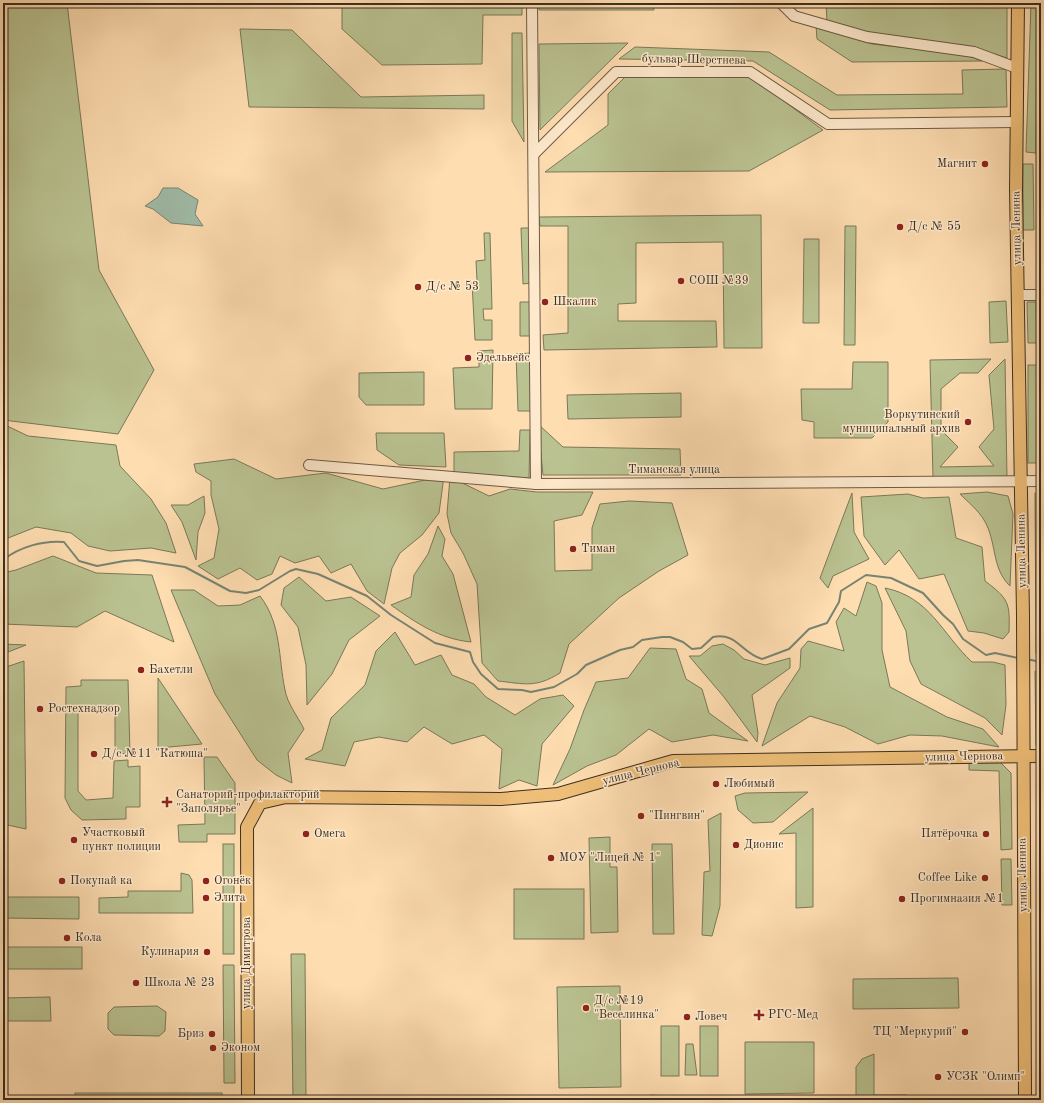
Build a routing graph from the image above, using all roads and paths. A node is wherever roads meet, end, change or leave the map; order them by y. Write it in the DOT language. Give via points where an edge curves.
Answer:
graph roads {
  1 [pos="532,3"];
  2 [pos="781,3"];
  3 [pos="1018,3"];
  4 [pos="1017,68"];
  5 [pos="1017,122"];
  6 [pos="534,154"];
  7 [pos="1018,295"];
  8 [pos="1041,295"];
  9 [pos="309,465"];
  10 [pos="1020,481"];
  11 [pos="1041,481"];
  12 [pos="536,484"];
  13 [pos="1022,756"];
  14 [pos="1041,756"];
  15 [pos="246,827"];
  16 [pos="248,1100"];
  17 [pos="1025,1100"];
  1 -- 6 [label="street"];
  2 -- 4 [label="street" via="794,16 860,34 974,52"];
  3 -- 4 [label="main road, улица Ленина"];
  4 -- 5 [label="main road, улица Ленина"];
  5 -- 6 [label="street, бульвар Шерстнева" via="828,124 750,72 616,72"];
  5 -- 7 [label="main road, улица Ленина"];
  6 -- 12 [label="street"];
  7 -- 8 [label="street"];
  7 -- 10 [label="main road, улица Ленина"];
  9 -- 12 [label="street, Тиманская улица"];
  10 -- 11 [label="street, Тиманская улица"];
  10 -- 12 [label="street, Тиманская улица"];
  10 -- 13 [label="main road, улица Ленина" via="1023,615"];
  13 -- 14 [label="main road, улица Чернова"];
  13 -- 15 [label="main road, улица Чернова" via="673,762 558,794 501,799 286,796 260,803"];
  13 -- 17 [label="main road, улица Ленина"];
  15 -- 16 [label="main road, улица Димитрова"];
}
